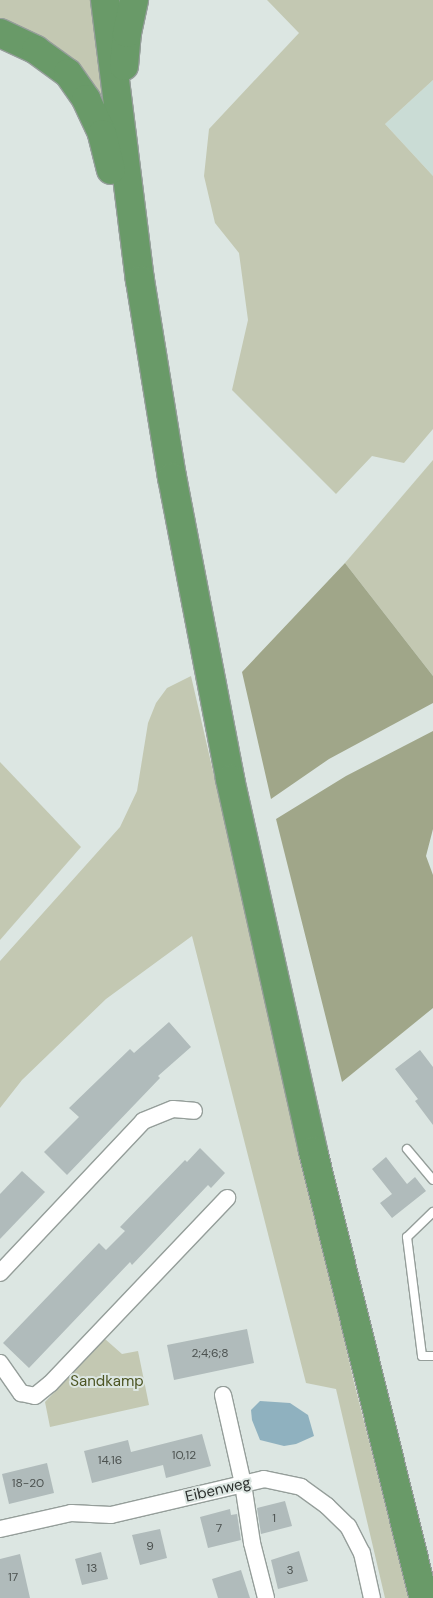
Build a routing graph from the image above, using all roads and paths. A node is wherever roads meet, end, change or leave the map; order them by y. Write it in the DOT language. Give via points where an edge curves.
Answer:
graph roads {
  1 [pos="105,0"];
  2 [pos="134,0"];
  3 [pos="0,33"];
  4 [pos="120,127"];
  5 [pos="140,280"];
  6 [pos="194,1111"];
  7 [pos="407,1149"];
  8 [pos="433,1180"];
  9 [pos="228,1198"];
  10 [pos="433,1212"];
  11 [pos="0,1273"];
  12 [pos="433,1356"];
  13 [pos="0,1363"];
  14 [pos="223,1395"];
  15 [pos="243,1484"];
  16 [pos="0,1529"];
  17 [pos="266,1598"];
  18 [pos="372,1598"];
  19 [pos="424,1598"];
  1 -- 4 [label="highway"];
  2 -- 4 [label="highway" via="127,34"];
  3 -- 5 [label="highway" via="36,50 68,73 86,99 102,134"];
  4 -- 5 [label="highway"];
  5 -- 19 [label="highway" via="172,477 230,779 313,1151"];
  6 -- 11 [label="street" via="173,1109 143,1121"];
  7 -- 8 [label="lane"];
  9 -- 13 [label="street" via="35,1396 22,1393"];
  10 -- 12 [label="lane" via="408,1237 422,1356"];
  14 -- 15 [label="street"];
  15 -- 16 [label="street, Eibenweg" via="111,1515 70,1513"];
  15 -- 17 [label="street" via="252,1543"];
  15 -- 18 [label="street, Eibenweg" via="264,1479 301,1487 327,1506 348,1526 362,1552"];
}
